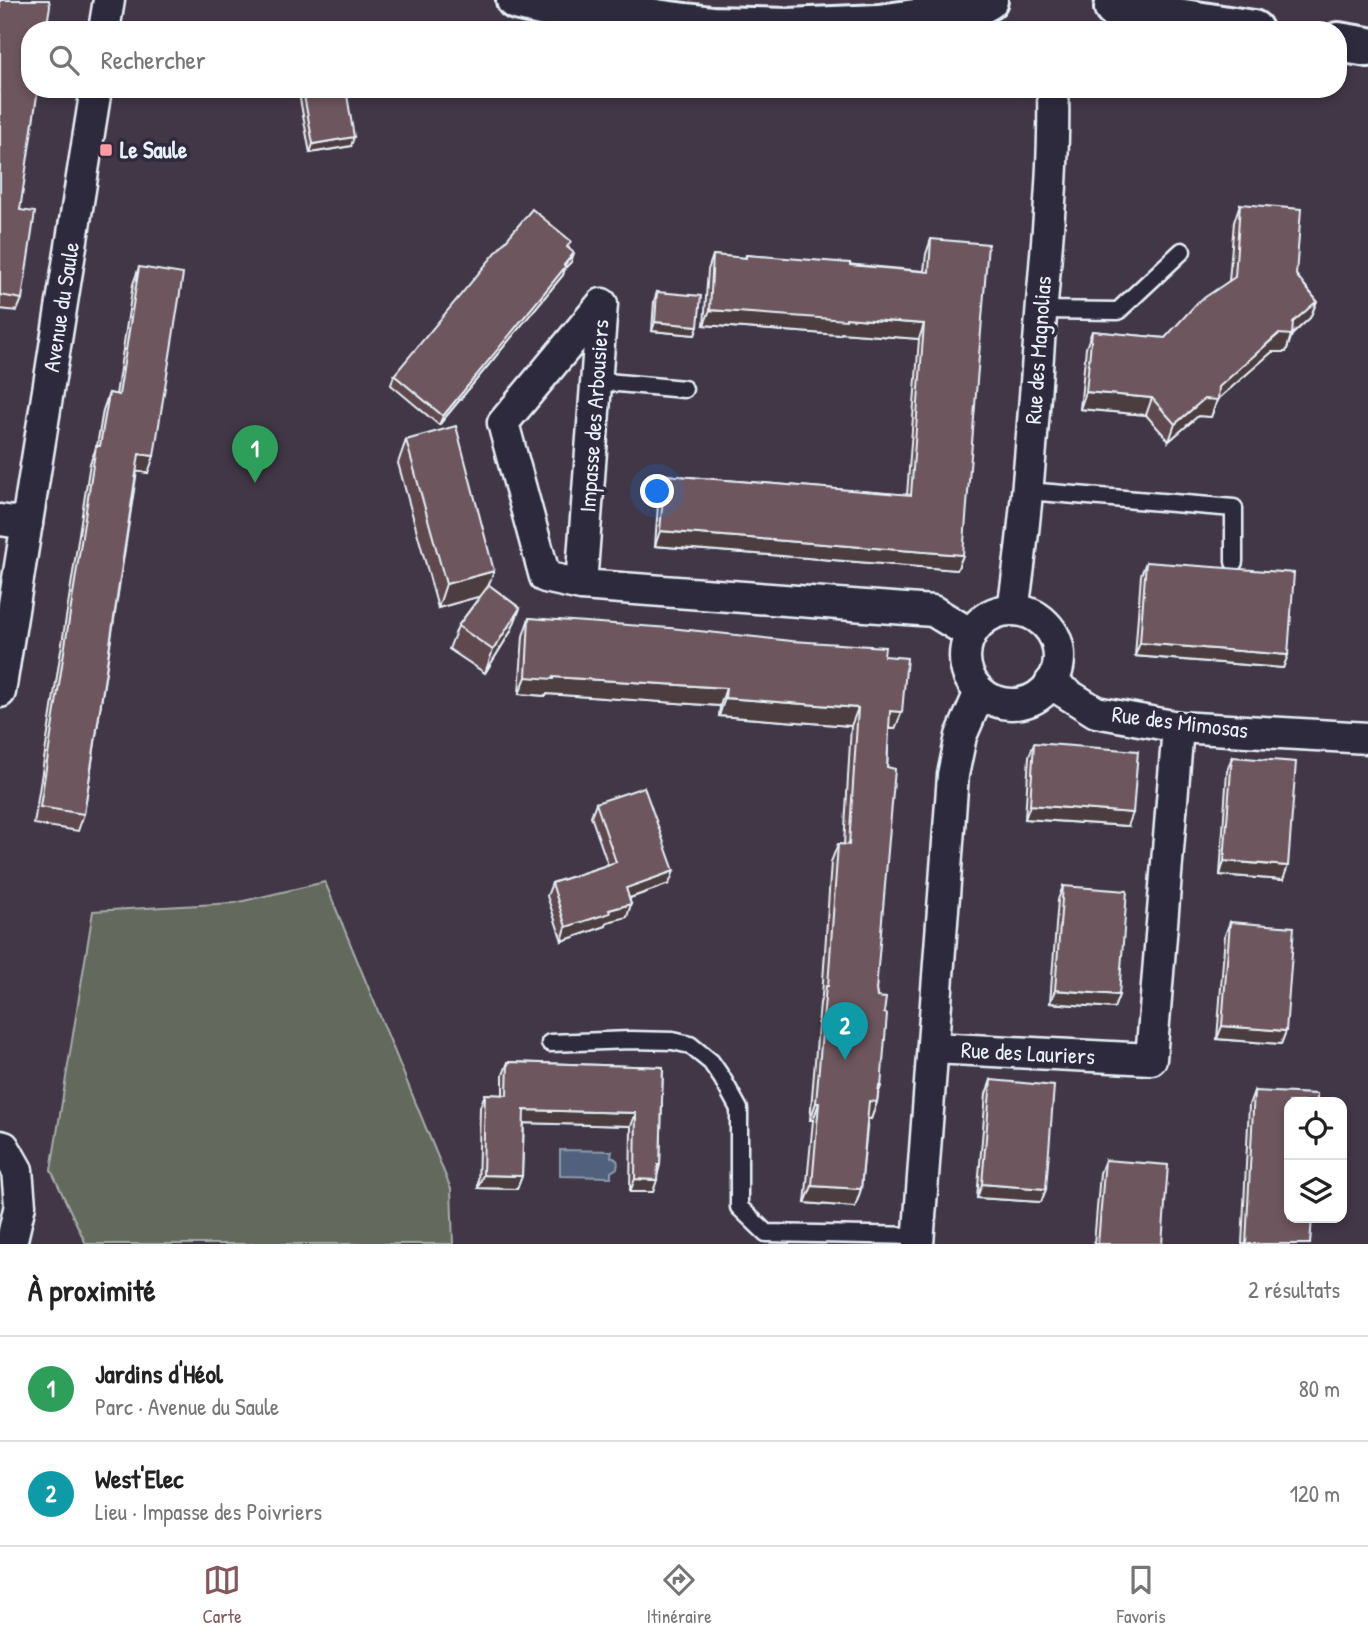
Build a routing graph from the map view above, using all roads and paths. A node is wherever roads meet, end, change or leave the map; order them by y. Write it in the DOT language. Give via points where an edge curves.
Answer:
graph roads {
  1 [pos="109,0"];
  2 [pos="516,0"];
  3 [pos="571,0"];
  4 [pos="988,0"];
  5 [pos="994,0"];
  6 [pos="1112,13"];
  7 [pos="106,21"];
  8 [pos="605,21"];
  9 [pos="670,21"];
  10 [pos="900,21"];
  11 [pos="993,21"];
  12 [pos="1178,21"];
  13 [pos="1347,44"];
  14 [pos="1368,47"];
  15 [pos="94,98"];
  16 [pos="1053,98"];
  17 [pos="1182,251"];
  18 [pos="1041,310"];
  19 [pos="596,381"];
  20 [pos="684,389"];
  21 [pos="1027,491"];
  22 [pos="14,522"];
  23 [pos="1234,562"];
  24 [pos="581,585"];
  25 [pos="1013,610"];
  26 [pos="971,634"];
  27 [pos="1050,684"];
  28 [pos="0,692"];
  29 [pos="980,692"];
  30 [pos="1178,727"];
  31 [pos="1368,738"];
  32 [pos="550,1043"];
  33 [pos="933,1048"];
  34 [pos="0,1146"];
  35 [pos="918,1240"];
  36 [pos="11,1244"];
  1 -- 7 [label="street"];
  2 -- 8 [label="main road"];
  3 -- 9 [label="main road"];
  4 -- 10 [label="main road" via="970,10"];
  5 -- 11 [label="main road"];
  6 -- 12 [label="main road"];
  13 -- 14 [label="main road"];
  15 -- 22 [label="street, Avenue du Saule"];
  16 -- 18 [label="street, Rue des Magnolias"];
  17 -- 18 [label="lane" via="1118,311"];
  18 -- 21 [label="street, Rue des Magnolias"];
  19 -- 20 [label="lane"];
  19 -- 24 [label="street, Impasse des Arbousiers"];
  19 -- 24 [label="street, Impasse des Arbousiers" via="602,304 503,423 545,577"];
  21 -- 23 [label="lane" via="1234,508"];
  21 -- 25 [label="street, Rue des Magnolias"];
  22 -- 28 [label="street, Avenue du Saule"];
  24 -- 26 [label="street, Impasse des Arbousiers" via="933,611"];
  25 -- 26 [label="street" via="989,616"];
  25 -- 27 [label="street" via="1040,619 1057,642 1057,671"];
  26 -- 29 [label="street" via="965,664"];
  27 -- 29 [label="street" via="1032,699 1009,704"];
  27 -- 30 [label="street, Rue des Mimosas" via="1096,712"];
  29 -- 33 [label="street, Rue des Lauriers" via="961,736 953,775"];
  30 -- 31 [label="street, Rue des Mimosas"];
  30 -- 33 [label="street, Rue des Lauriers" via="1151,1059"];
  32 -- 35 [label="lane" via="673,1041 690,1045 711,1062 738,1109 739,1207 766,1233"];
  33 -- 35 [label="street"];
  34 -- 36 [label="street" via="17,1170 20,1205"];
}
